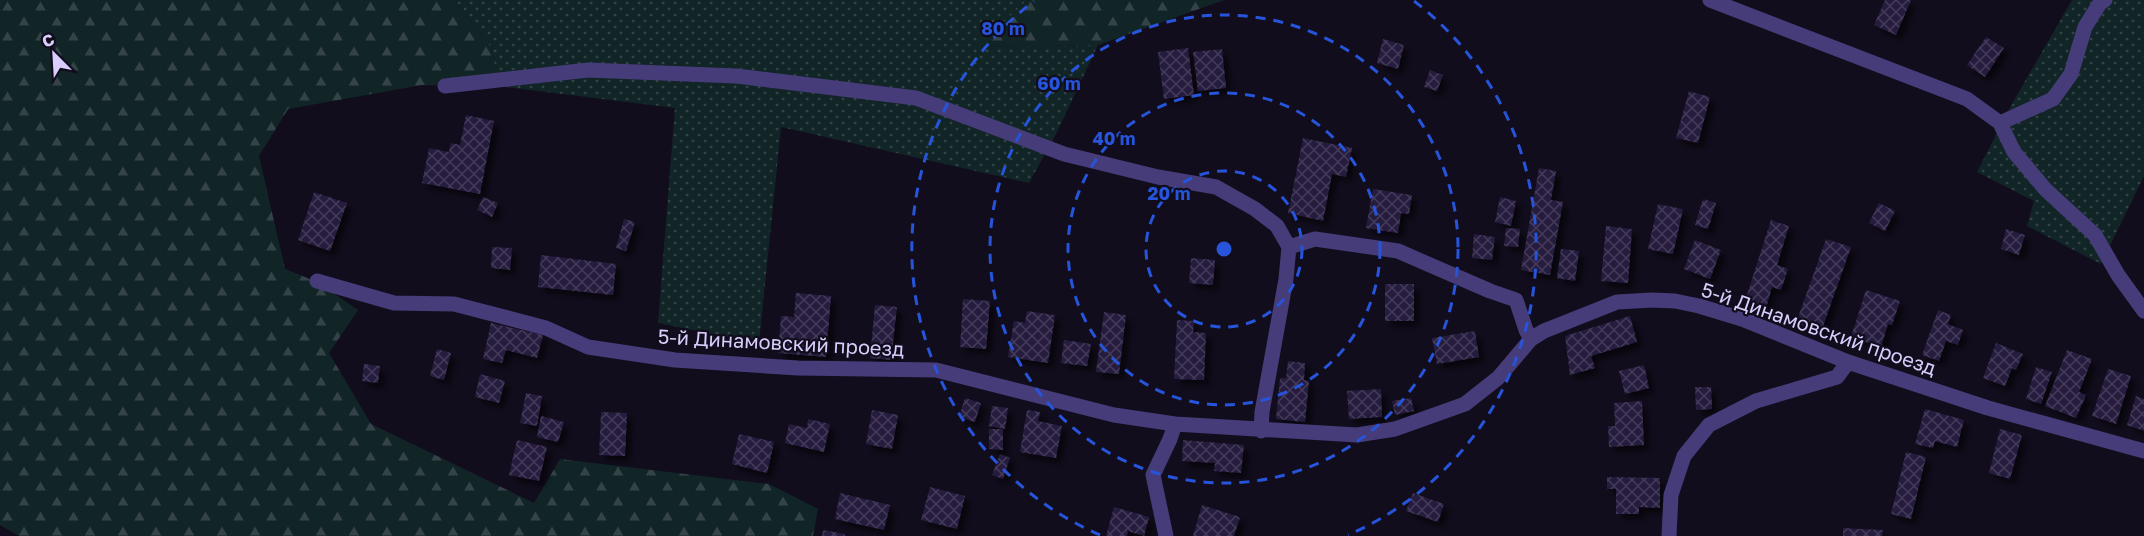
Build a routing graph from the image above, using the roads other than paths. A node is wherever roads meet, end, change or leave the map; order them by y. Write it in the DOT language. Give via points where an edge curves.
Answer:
graph roads {
  1 [pos="1710,0"];
  2 [pos="2105,0"];
  3 [pos="445,86"];
  4 [pos="2000,123"];
  5 [pos="1289,247"];
  6 [pos="317,281"];
  7 [pos="2144,311"];
  8 [pos="1531,339"];
  9 [pos="1848,362"];
  10 [pos="1174,424"];
  11 [pos="1261,431"];
  12 [pos="2144,451"];
  13 [pos="1166,536"];
  14 [pos="1669,536"];
  1 -- 4 [label="street" via="1967,99"];
  2 -- 4 [label="street" via="2085,27 2071,74 2053,99"];
  3 -- 5 [label="street" via="588,70 736,76 916,98 1064,154 1216,187 1270,220"];
  4 -- 7 [label="street" via="2014,152 2033,175 2095,235"];
  5 -- 8 [label="street" via="1315,239 1398,251 1516,300"];
  5 -- 11 [label="street"];
  6 -- 10 [label="street, 5-й Динамовский проезд" via="394,303 454,304 546,328 588,347 686,361 936,370 1114,415"];
  8 -- 9 [label="street, 5-й Динамовский проезд" via="1617,302 1675,301 1742,319"];
  8 -- 11 [label="street, 5-й Динамовский проезд" via="1498,378 1465,404 1395,429 1357,435"];
  9 -- 12 [label="street, 5-й Динамовский проезд" via="1988,408"];
  9 -- 14 [label="street" via="1837,377 1756,401 1709,425 1684,456 1671,495"];
  10 -- 11 [label="street, 5-й Динамовский проезд"];
  10 -- 13 [label="street" via="1153,475"];
}
